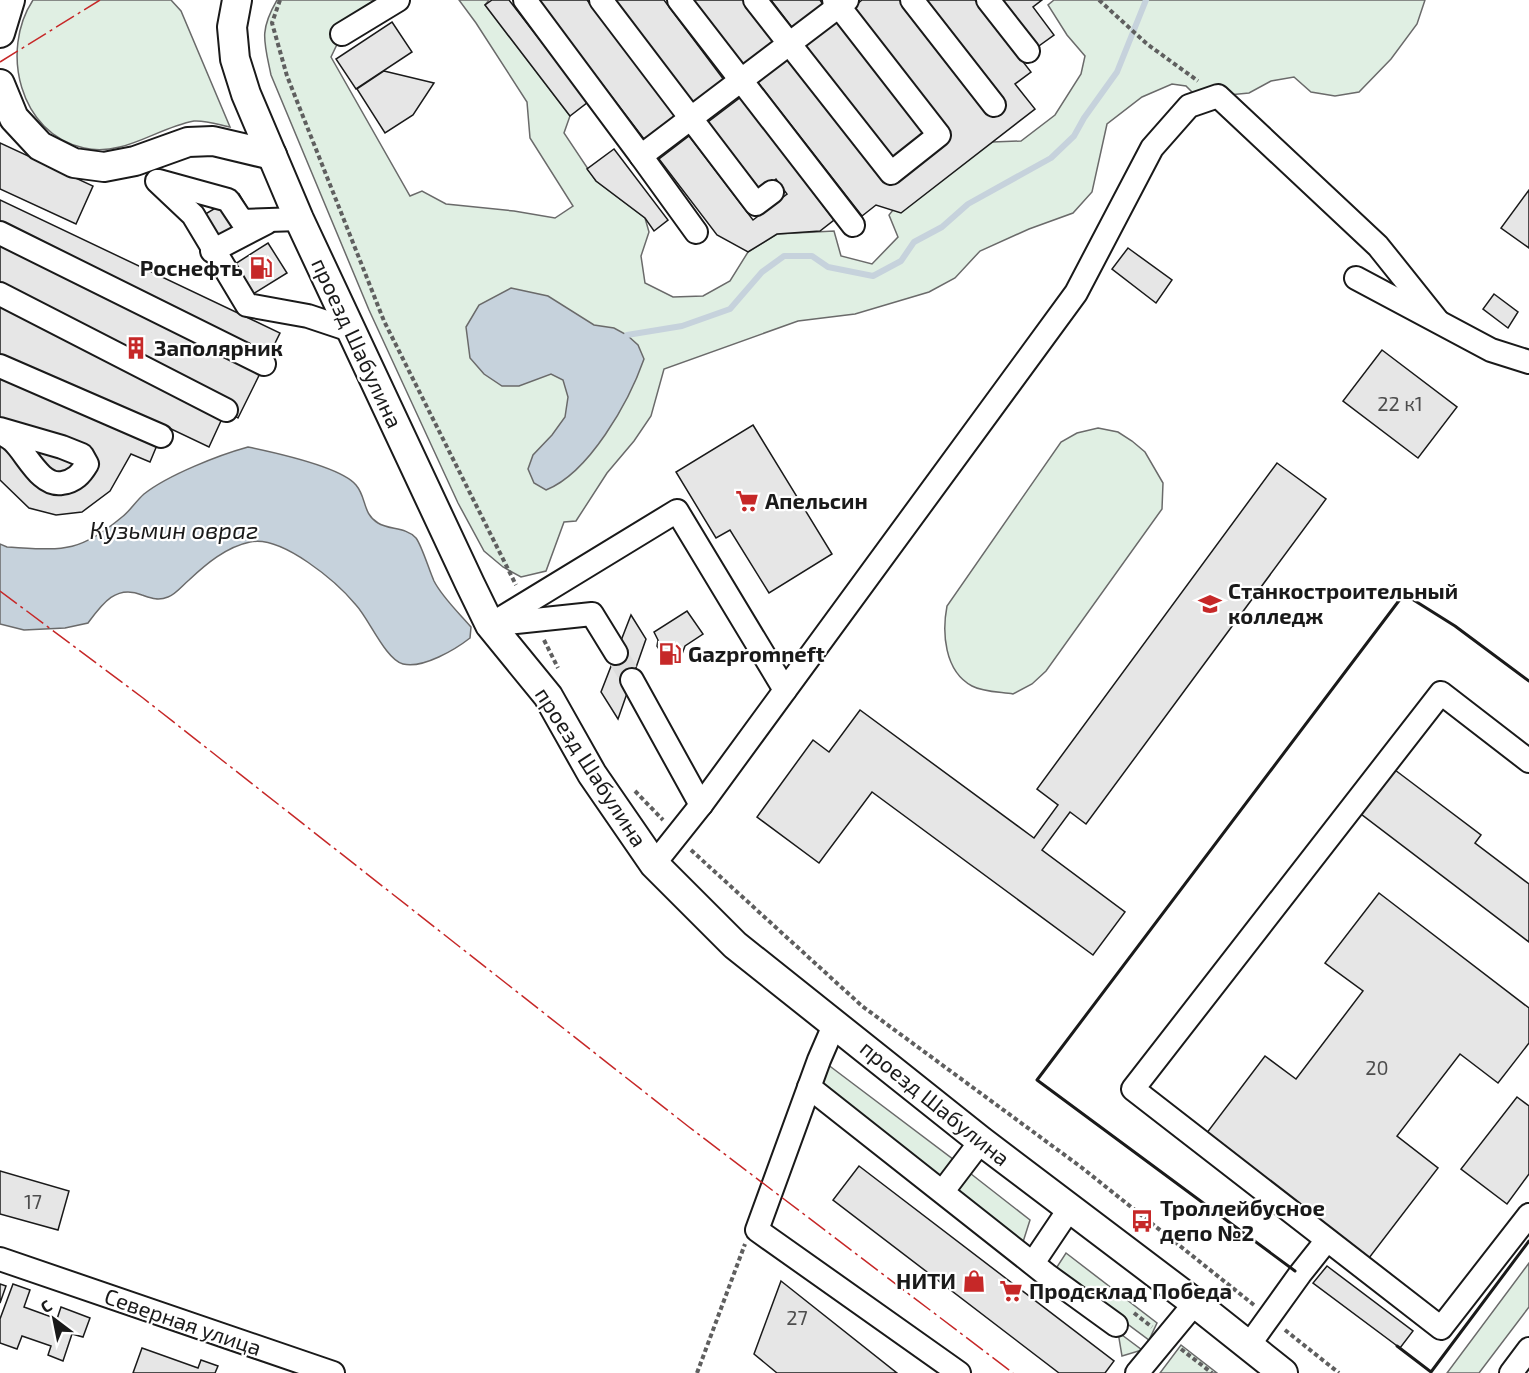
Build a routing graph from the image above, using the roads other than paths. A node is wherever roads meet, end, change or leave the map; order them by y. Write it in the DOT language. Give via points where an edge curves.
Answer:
graph roads {
  1 [pos="10,0"];
  2 [pos="237,0"];
  3 [pos="398,0"];
  4 [pos="525,0"];
  5 [pos="601,0"];
  6 [pos="679,0"];
  7 [pos="755,0"];
  8 [pos="912,0"];
  9 [pos="988,0"];
  10 [pos="840,2"];
  11 [pos="0,33"];
  12 [pos="342,34"];
  13 [pos="789,43"];
  14 [pos="1028,51"];
  15 [pos="741,80"];
  16 [pos="0,84"];
  17 [pos="994,105"];
  18 [pos="692,118"];
  19 [pos="272,154"];
  20 [pos="640,156"];
  21 [pos="135,161"];
  22 [pos="157,181"];
  23 [pos="772,192"];
  24 [pos="299,219"];
  25 [pos="270,220"];
  26 [pos="853,225"];
  27 [pos="696,232"];
  28 [pos="0,233"];
  29 [pos="212,251"];
  30 [pos="1356,278"];
  31 [pos="0,294"];
  32 [pos="1438,321"];
  33 [pos="350,330"];
  34 [pos="1529,362"];
  35 [pos="264,364"];
  36 [pos="0,366"];
  37 [pos="226,410"];
  38 [pos="161,436"];
  39 [pos="490,625"];
  40 [pos="616,653"];
  41 [pos="632,680"];
  42 [pos="785,690"];
  43 [pos="1529,761"];
  44 [pos="701,805"];
  45 [pos="654,864"];
  46 [pos="835,1023"];
  47 [pos="809,1087"];
  48 [pos="981,1141"];
  49 [pos="943,1191"];
  50 [pos="1070,1208"];
  51 [pos="1529,1215"];
  52 [pos="1327,1240"];
  53 [pos="0,1259"];
  54 [pos="1033,1263"];
  55 [pos="1195,1303"];
  56 [pos="1116,1325"];
  57 [pos="1249,1345"];
  58 [pos="1529,1349"];
  59 [pos="333,1373"];
  60 [pos="959,1373"];
  61 [pos="1137,1373"];
  62 [pos="1283,1373"];
  63 [pos="1511,1373"];
  1 -- 11 [label="main road"];
  2 -- 19 [label="main road, проезд Шабулина" via="232,27 235,59"];
  3 -- 12 [label="street"];
  4 -- 20 [label="street"];
  5 -- 18 [label="street"];
  6 -- 15 [label="street"];
  7 -- 13 [label="street"];
  8 -- 17 [label="street"];
  9 -- 14 [label="street"];
  10 -- 13 [label="street"];
  10 -- 13 [label="street" via="939,135 891,173"];
  13 -- 15 [label="street"];
  15 -- 18 [label="street"];
  15 -- 26 [label="street"];
  16 -- 21 [label="main road" via="14,118 40,146 74,163 104,168"];
  18 -- 20 [label="street"];
  18 -- 23 [label="street" via="756,204"];
  19 -- 21 [label="main road" via="213,141 188,142"];
  19 -- 24 [label="main road, проезд Шабулина"];
  20 -- 27 [label="street"];
  21 -- 22 [label="street"];
  22 -- 25 [label="street" via="228,200 243,221"];
  22 -- 29 [label="street" via="192,215"];
  24 -- 25 [label="street"];
  24 -- 33 [label="main road, проезд Шабулина"];
  25 -- 29 [label="street"];
  28 -- 35 [label="street"];
  29 -- 33 [label="street" via="247,305 308,316"];
  30 -- 32 [label="street"];
  31 -- 37 [label="street"];
  32 -- 34 [label="street" via="1491,350"];
  32 -- 42 [label="street" via="1378,246 1218,96 1189,106 1152,148 1076,293"];
  33 -- 39 [label="main road, проезд Шабулина"];
  36 -- 38 [label="street"];
  39 -- 40 [label="street" via="592,614"];
  39 -- 42 [label="street" via="677,511"];
  39 -- 45 [label="main road, проезд Шабулина" via="548,696 592,774"];
  41 -- 44 [label="street"];
  42 -- 44 [label="street"];
  43 -- 52 [label="street" via="1441,693 1133,1089"];
  44 -- 45 [label="street"];
  45 -- 46 [label="main road, проезд Шабулина" via="735,945"];
  46 -- 47 [label="street"];
  46 -- 48 [label="main road, проезд Шабулина"];
  47 -- 49 [label="street"];
  47 -- 60 [label="street" via="757,1230"];
  48 -- 49 [label="street"];
  48 -- 50 [label="main road, проезд Шабулина"];
  49 -- 54 [label="street"];
  50 -- 54 [label="street"];
  50 -- 55 [label="main road, проезд Шабулина"];
  51 -- 52 [label="street" via="1441,1328"];
  52 -- 57 [label="street"];
  53 -- 59 [label="street, Северная улица"];
  54 -- 56 [label="street"];
  55 -- 57 [label="main road, проезд Шабулина"];
  55 -- 61 [label="street"];
  57 -- 62 [label="main road, проезд Шабулина"];
  58 -- 63 [label="street"];
}
